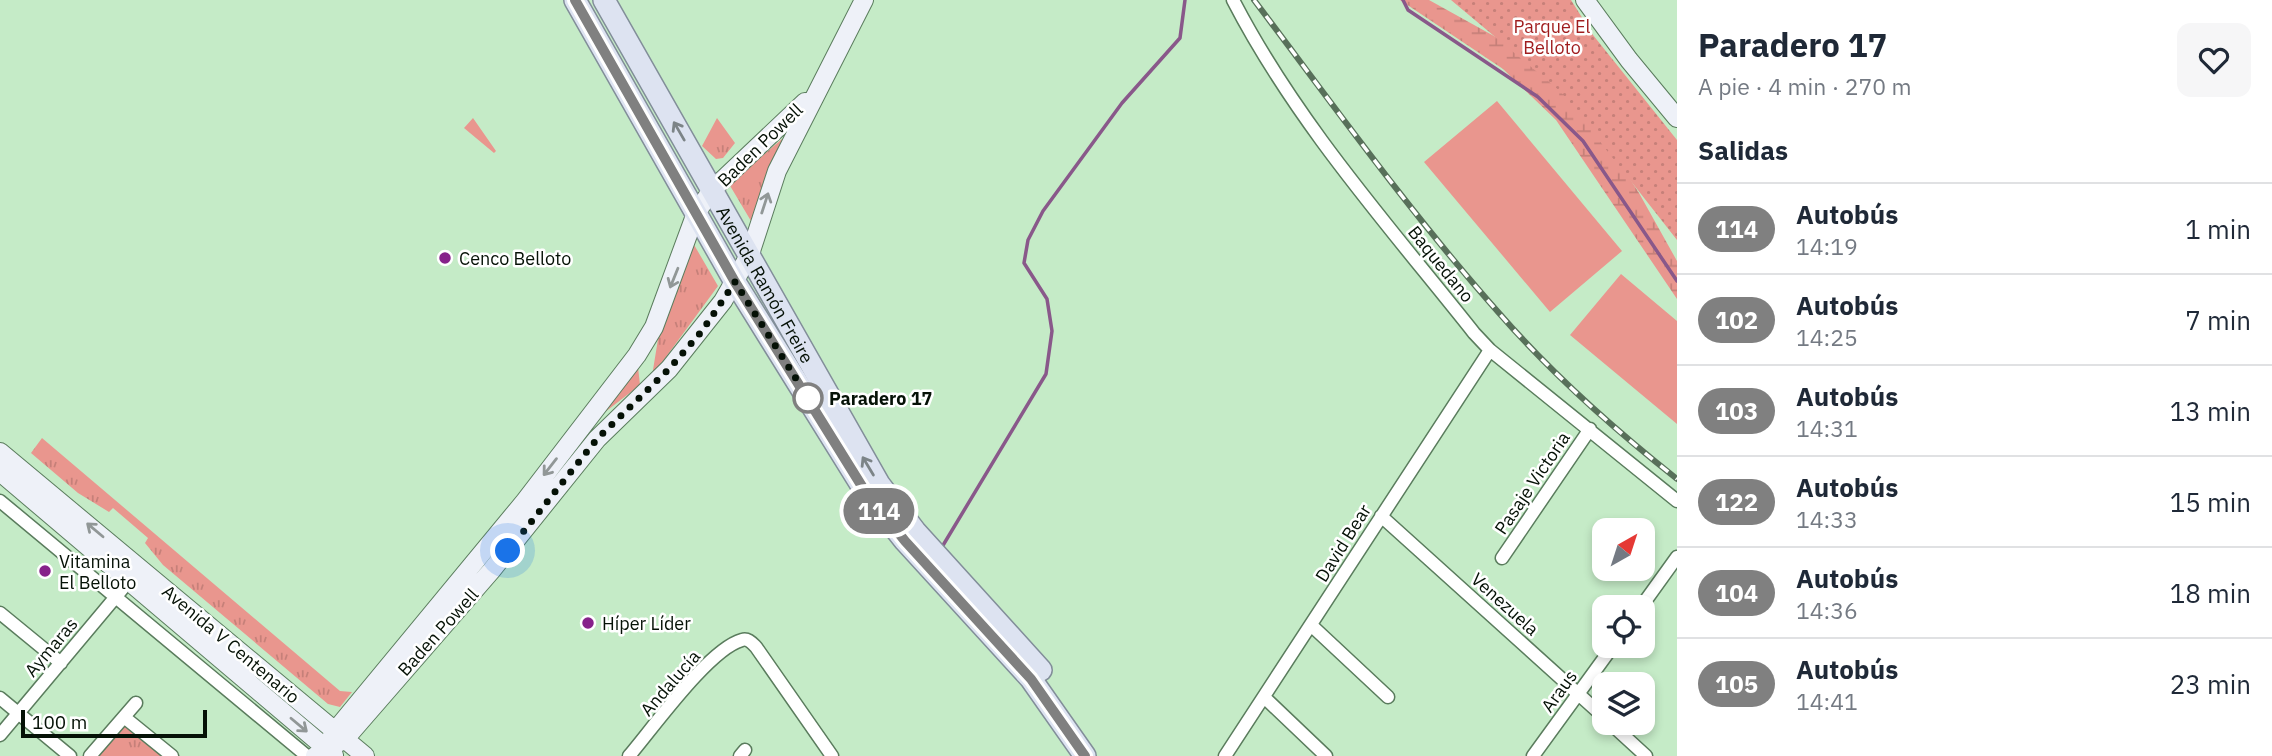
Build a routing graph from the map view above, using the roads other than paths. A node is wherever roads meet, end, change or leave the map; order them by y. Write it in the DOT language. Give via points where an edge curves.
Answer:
graph roads {
  1 [pos="575,0"];
  2 [pos="604,0"];
  3 [pos="864,0"];
  4 [pos="1233,0"];
  5 [pos="1585,0"];
  6 [pos="814,92"];
  7 [pos="1677,118"];
  8 [pos="712,190"];
  9 [pos="696,213"];
  10 [pos="750,254"];
  11 [pos="735,282"];
  12 [pos="654,327"];
  13 [pos="1490,350"];
  14 [pos="647,391"];
  15 [pos="1590,429"];
  16 [pos="0,452"];
  17 [pos="0,472"];
  18 [pos="558,490"];
  19 [pos="532,497"];
  20 [pos="1677,500"];
  21 [pos="0,501"];
  22 [pos="1381,516"];
  23 [pos="905,541"];
  24 [pos="1677,556"];
  25 [pos="940,558"];
  26 [pos="1502,558"];
  27 [pos="491,571"];
  28 [pos="129,581"];
  29 [pos="1649,595"];
  30 [pos="117,597"];
  31 [pos="0,614"];
  32 [pos="1312,626"];
  33 [pos="1604,658"];
  34 [pos="61,663"];
  35 [pos="1578,694"];
  36 [pos="1264,697"];
  37 [pos="1388,697"];
  38 [pos="0,698"];
  39 [pos="136,703"];
  40 [pos="1592,706"];
  41 [pos="18,713"];
  42 [pos="124,717"];
  43 [pos="0,735"];
  44 [pos="340,735"];
  45 [pos="1623,735"];
  46 [pos="326,753"];
  47 [pos="70,756"];
  48 [pos="90,756"];
  49 [pos="172,756"];
  50 [pos="307,756"];
  51 [pos="365,756"];
  52 [pos="629,756"];
  53 [pos="832,756"];
  54 [pos="1085,756"];
  55 [pos="1099,756"];
  56 [pos="1225,756"];
  57 [pos="1326,756"];
  58 [pos="1533,756"];
  59 [pos="1646,756"];
  1 -- 9 [label="main road, Avenida Ramón Freire"];
  8 -- 2 [label="main road, Avenida Ramón Freire, one-way"];
  3 -- 6 [label="main road, Baden Powell"];
  4 -- 13 [label="street, Baquedano" via="1260,52 1345,172"];
  5 -- 7 [label="main road"];
  6 -- 8 [label="main road, Baden Powell"];
  10 -- 6 [label="main road, Baden Powell, one-way" via="772,182"];
  8 -- 9 [label="main road, Baden Powell"];
  8 -- 10 [label="main road, Avenida Ramón Freire"];
  9 -- 11 [label="main road, Avenida Ramón Freire"];
  9 -- 12 [label="main road, Baden Powell, one-way"];
  10 -- 11 [label="main road, Baden Powell"];
  25 -- 10 [label="main road, Avenida Ramón Freire, one-way" via="879,484"];
  11 -- 14 [label="main road, Baden Powell" via="702,331"];
  11 -- 23 [label="main road, Avenida Ramón Freire" via="863,488"];
  12 -- 14 [label="main road" via="645,362"];
  12 -- 19 [label="main road, Baden Powell, one-way"];
  13 -- 15 [label="street, Baquedano"];
  13 -- 22 [label="street, David Bear"];
  14 -- 18 [label="main road, Baden Powell" via="597,439"];
  15 -- 20 [label="street, Baquedano"];
  15 -- 26 [label="street, Pasaje Victoria"];
  44 -- 16 [label="main road, Avenida V Centenario, one-way"];
  17 -- 28 [label="main road, Avenida V Centenario"];
  18 -- 19 [label="main road"];
  18 -- 27 [label="main road, Baden Powell"];
  19 -- 27 [label="main road"];
  19 -- 44 [label="main road, Baden Powell"];
  21 -- 30 [label="street"];
  22 -- 32 [label="street, David Bear"];
  22 -- 35 [label="street, Venezuela"];
  23 -- 25 [label="main road"];
  23 -- 54 [label="main road, Avenida Ramón Freire" via="1031,679"];
  24 -- 29 [label="street"];
  25 -- 55 [label="main road, Avenida Ramón Freire" via="1048,678"];
  27 -- 44 [label="main road, Baden Powell"];
  28 -- 30 [label="street, Aymaras"];
  28 -- 46 [label="main road, Avenida V Centenario, one-way"];
  30 -- 34 [label="street, Aymaras"];
  30 -- 50 [label="street"];
  31 -- 34 [label="street"];
  32 -- 36 [label="street, David Bear"];
  32 -- 37 [label="street"];
  33 -- 35 [label="street, Araus"];
  34 -- 41 [label="street, Aymaras"];
  35 -- 40 [label="street, Venezuela"];
  35 -- 58 [label="street, Araus"];
  36 -- 56 [label="street, David Bear"];
  36 -- 57 [label="street"];
  38 -- 41 [label="street"];
  39 -- 42 [label="street"];
  41 -- 43 [label="street, Aymaras"];
  41 -- 47 [label="street"];
  42 -- 48 [label="street"];
  42 -- 49 [label="street"];
  44 -- 46 [label="main road, Baden Powell"];
  44 -- 51 [label="main road, Avenida V Centenario"];
  45 -- 59 [label="street"];
  52 -- 53 [label="street, Andalucía" via="709,662 743,640 756,647"];
}
